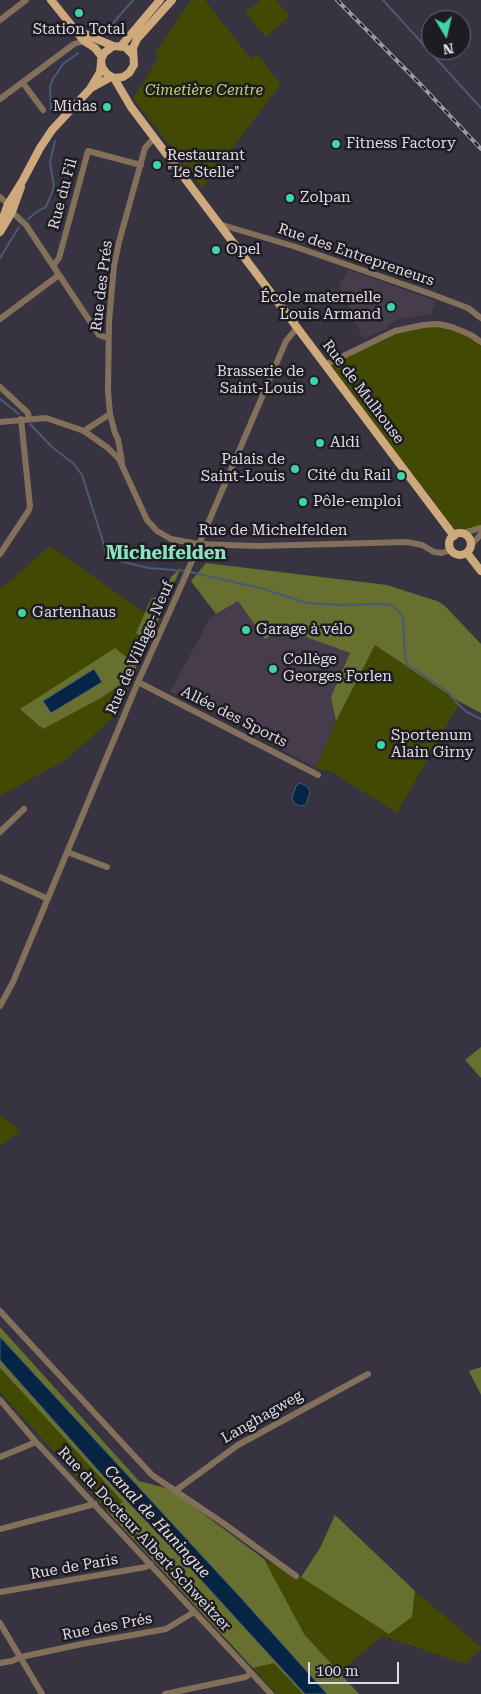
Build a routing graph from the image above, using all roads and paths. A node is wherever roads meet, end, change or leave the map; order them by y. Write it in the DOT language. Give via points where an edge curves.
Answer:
graph roads {
  1 [pos="26,0"];
  2 [pos="51,0"];
  3 [pos="160,0"];
  4 [pos="172,0"];
  5 [pos="0,20"];
  6 [pos="76,30"];
  7 [pos="84,41"];
  8 [pos="74,44"];
  9 [pos="117,46"];
  10 [pos="133,55"];
  11 [pos="101,60"];
  12 [pos="127,75"];
  13 [pos="112,77"];
  14 [pos="23,83"];
  15 [pos="90,89"];
  16 [pos="125,97"];
  17 [pos="0,99"];
  18 [pos="43,110"];
  19 [pos="154,138"];
  20 [pos="141,165"];
  21 [pos="0,197"];
  22 [pos="10,208"];
  23 [pos="219,224"];
  24 [pos="0,226"];
  25 [pos="0,232"];
  26 [pos="53,266"];
  27 [pos="59,275"];
  28 [pos="481,318"];
  29 [pos="0,319"];
  30 [pos="297,328"];
  31 [pos="108,338"];
  32 [pos="481,342"];
  33 [pos="325,365"];
  34 [pos="0,387"];
  35 [pos="110,414"];
  36 [pos="29,418"];
  37 [pos="21,419"];
  38 [pos="0,422"];
  39 [pos="84,431"];
  40 [pos="118,439"];
  41 [pos="114,452"];
  42 [pos="123,465"];
  43 [pos="481,528"];
  44 [pos="481,534"];
  45 [pos="457,535"];
  46 [pos="198,544"];
  47 [pos="471,545"];
  48 [pos="451,550"];
  49 [pos="467,552"];
  50 [pos="0,554"];
  51 [pos="481,572"];
  52 [pos="138,682"];
  53 [pos="318,774"];
  54 [pos="24,809"];
  55 [pos="0,832"];
  56 [pos="67,852"];
  57 [pos="107,867"];
  58 [pos="0,877"];
  59 [pos="48,898"];
  60 [pos="0,1006"];
  61 [pos="0,1311"];
  62 [pos="368,1374"];
  63 [pos="0,1400"];
  64 [pos="36,1442"];
  65 [pos="0,1457"];
  66 [pos="175,1491"];
  67 [pos="94,1504"];
  68 [pos="0,1529"];
  69 [pos="152,1564"];
  70 [pos="296,1576"];
  71 [pos="0,1592"];
  72 [pos="194,1612"];
  73 [pos="0,1623"];
  74 [pos="20,1657"];
  75 [pos="0,1662"];
  76 [pos="251,1673"];
  77 [pos="42,1694"];
  78 [pos="165,1694"];
  79 [pos="271,1694"];
  1 -- 5 [label="street"];
  2 -- 6 [label="main road"];
  3 -- 9 [label="main road"];
  4 -- 10 [label="main road" via="140,34"];
  6 -- 7 [label="main road"];
  6 -- 8 [label="street"];
  6 -- 9 [label="main road"];
  7 -- 8 [label="street"];
  7 -- 11 [label="main road" via="95,48"];
  8 -- 14 [label="street"];
  9 -- 10 [label="main road" via="128,49"];
  9 -- 11 [label="main road" via="108,48"];
  10 -- 12 [label="main road" via="134,65"];
  11 -- 13 [label="main road" via="104,71"];
  11 -- 15 [label="main road" via="100,72"];
  12 -- 13 [label="main road"];
  12 -- 16 [label="main road"];
  13 -- 15 [label="main road"];
  13 -- 16 [label="main road, Rue de Mulhouse"];
  14 -- 17 [label="street"];
  14 -- 18 [label="street"];
  15 -- 22 [label="main road" via="52,130"];
  16 -- 19 [label="main road, Rue de Mulhouse"];
  19 -- 20 [label="street, Rue des Prés" via="145,148"];
  19 -- 23 [label="main road, Rue de Mulhouse"];
  20 -- 26 [label="street, Rue du Fil" via="88,152 59,258"];
  20 -- 31 [label="street, Rue des Prés" via="114,266"];
  21 -- 22 [label="street"];
  22 -- 24 [label="main road"];
  22 -- 25 [label="main road"];
  22 -- 26 [label="street" via="26,225"];
  23 -- 28 [label="street, Rue des Entrepreneurs" via="438,296 468,308"];
  23 -- 30 [label="main road, Rue de Mulhouse"];
  26 -- 27 [label="street"];
  27 -- 29 [label="street"];
  27 -- 31 [label="street" via="91,316 99,336"];
  30 -- 33 [label="main road, Rue de Mulhouse"];
  30 -- 46 [label="street, Rue de Village-Neuf" via="286,341"];
  31 -- 35 [label="street, Rue des Prés"];
  32 -- 33 [label="street" via="452,327 423,325 395,331"];
  33 -- 45 [label="main road, Rue de Mulhouse"];
  34 -- 36 [label="street" via="28,413"];
  35 -- 39 [label="street"];
  35 -- 40 [label="street, Rue des Prés"];
  36 -- 37 [label="street, Rue de Michelfelden"];
  36 -- 39 [label="street, Rue de Michelfelden" via="46,418"];
  37 -- 38 [label="street, Rue de Michelfelden"];
  37 -- 50 [label="street" via="30,506"];
  39 -- 41 [label="street, Rue de Michelfelden"];
  40 -- 41 [label="street"];
  40 -- 42 [label="street, Rue des Prés"];
  41 -- 42 [label="street, Rue de Michelfelden"];
  42 -- 46 [label="street, Rue de Michelfelden" via="151,525 166,537"];
  43 -- 45 [label="street"];
  44 -- 47 [label="street"];
  45 -- 47 [label="main road" via="466,536"];
  45 -- 48 [label="main road" via="450,541"];
  46 -- 48 [label="street, Rue de Michelfelden" via="258,546 407,542 434,552"];
  46 -- 52 [label="street, Rue de Village-Neuf"];
  47 -- 49 [label="main road"];
  48 -- 49 [label="main road" via="458,555"];
  49 -- 51 [label="main road"];
  52 -- 53 [label="street, Allée des Sports"];
  52 -- 56 [label="street, Rue de Village-Neuf"];
  54 -- 55 [label="street"];
  56 -- 57 [label="street"];
  56 -- 59 [label="street, Rue de Village-Neuf"];
  58 -- 59 [label="street"];
  59 -- 60 [label="street, Rue de Village-Neuf"];
  61 -- 66 [label="street" via="152,1475"];
  62 -- 66 [label="street, Langhagweg" via="238,1445"];
  63 -- 64 [label="street, Rue du Docteur Albert Schweitzer"];
  64 -- 65 [label="street"];
  64 -- 67 [label="street, Rue du Docteur Albert Schweitzer"];
  66 -- 70 [label="street"];
  67 -- 68 [label="street"];
  67 -- 69 [label="street, Rue du Docteur Albert Schweitzer"];
  69 -- 71 [label="street, Rue de Paris"];
  69 -- 72 [label="street, Rue du Docteur Albert Schweitzer"];
  72 -- 74 [label="street, Rue des Prés" via="166,1629"];
  72 -- 76 [label="street, Rue du Docteur Albert Schweitzer"];
  73 -- 74 [label="street"];
  74 -- 75 [label="street, Rue des Prés"];
  74 -- 77 [label="street"];
  76 -- 78 [label="street" via="246,1677"];
  76 -- 79 [label="street, Rue du Docteur Albert Schweitzer"];
}
